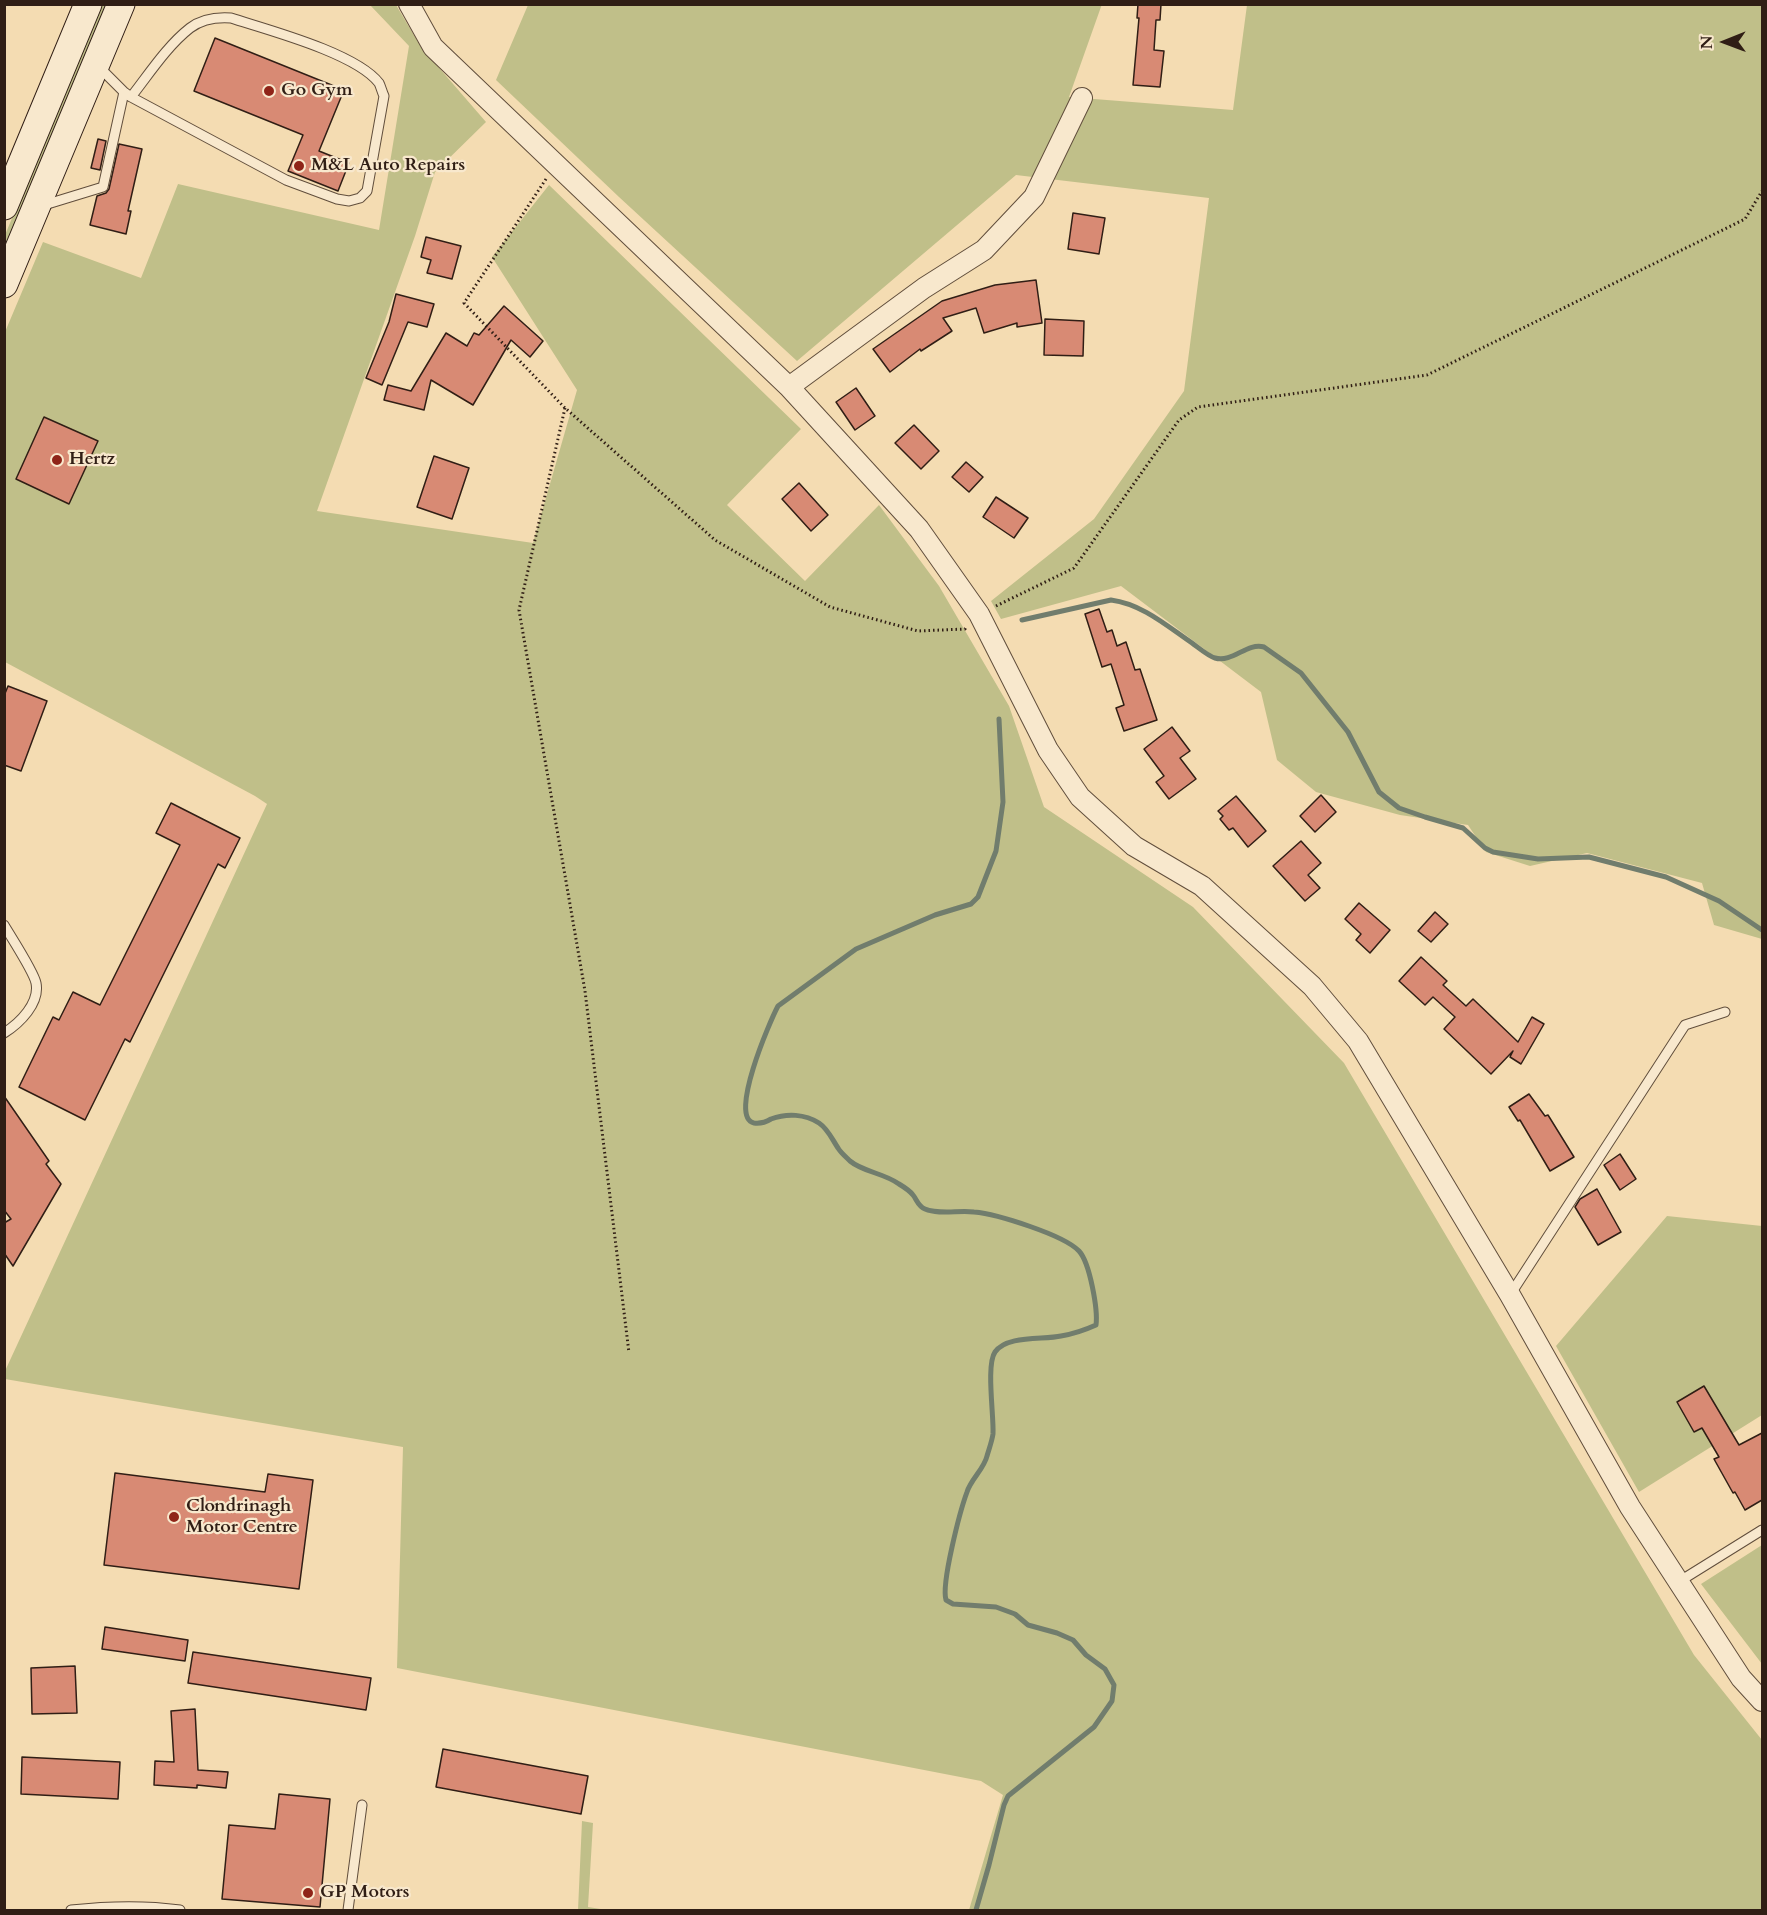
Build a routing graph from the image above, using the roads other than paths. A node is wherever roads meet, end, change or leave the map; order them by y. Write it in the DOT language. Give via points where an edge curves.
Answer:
graph roads {
  1 [pos="88,4"];
  2 [pos="121,4"];
  3 [pos="409,4"];
  4 [pos="96,64"];
  5 [pos="128,94"];
  6 [pos="1082,98"];
  7 [pos="11,174"];
  8 [pos="4,207"];
  9 [pos="36,208"];
  10 [pos="4,284"];
  11 [pos="789,387"];
  12 [pos="4,925"];
  13 [pos="1725,1012"];
  14 [pos="4,1033"];
  15 [pos="1510,1295"];
  16 [pos="1762,1530"];
  17 [pos="1680,1581"];
  18 [pos="1762,1701"];
  19 [pos="362,1805"];
  20 [pos="71,1911"];
  21 [pos="180,1911"];
  22 [pos="348,1911"];
  1 -- 7 [label="main road"];
  2 -- 4 [label="main road"];
  3 -- 11 [label="street" via="433,47"];
  4 -- 5 [label="lane"];
  4 -- 9 [label="main road"];
  5 -- 5 [label="lane" via="191,27 219,17 342,56 379,83 384,96 367,190 360,198 349,201 286,180"];
  5 -- 9 [label="lane" via="103,187"];
  6 -- 11 [label="street" via="1034,197 984,250 924,288"];
  7 -- 8 [label="main road"];
  9 -- 10 [label="main road"];
  11 -- 15 [label="street" via="919,529 979,614 1048,750 1080,797 1134,846 1202,886 1311,986 1358,1041"];
  12 -- 14 [label="lane" via="36,982 36,994 29,1010"];
  13 -- 15 [label="lane" via="1685,1025"];
  15 -- 17 [label="street" via="1630,1507"];
  16 -- 17 [label="lane"];
  17 -- 18 [label="street" via="1741,1678"];
  19 -- 22 [label="lane"];
  20 -- 21 [label="lane" via="143,1906"];
}
